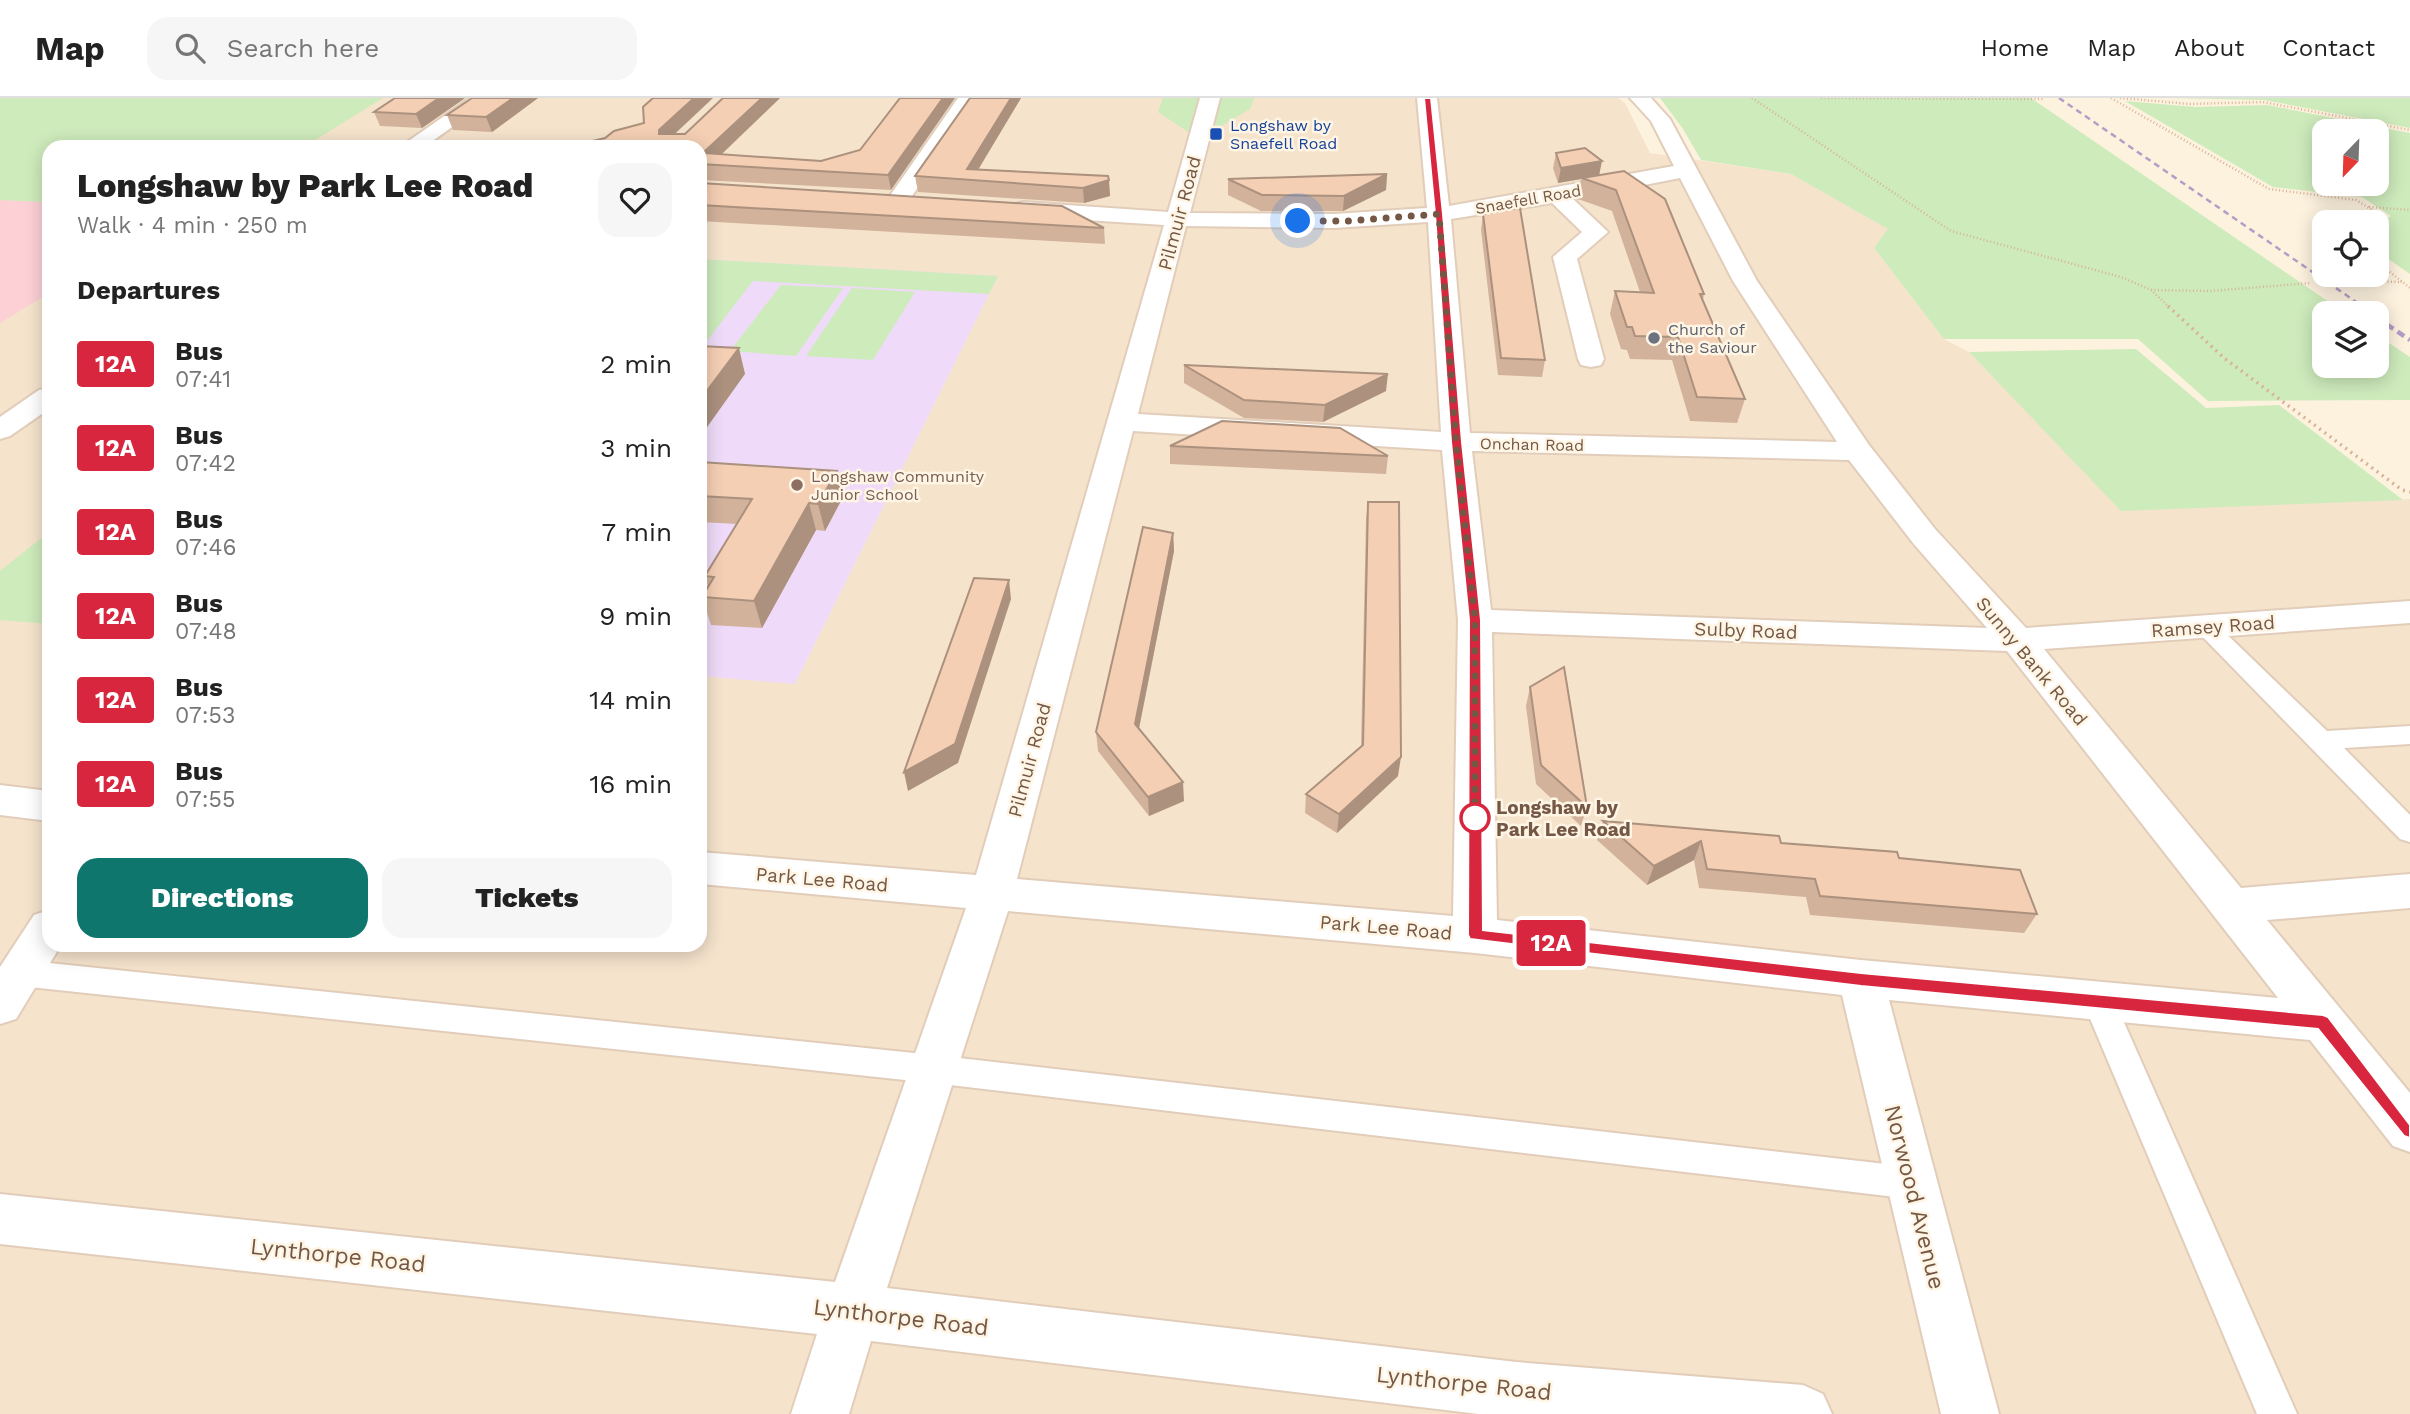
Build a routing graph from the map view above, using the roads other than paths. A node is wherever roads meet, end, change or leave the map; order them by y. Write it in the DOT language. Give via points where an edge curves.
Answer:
graph roads {
  1 [pos="483,98"];
  2 [pos="968,98"];
  3 [pos="1210,98"];
  4 [pos="1427,98"];
  5 [pos="1640,98"];
  6 [pos="420,140"];
  7 [pos="1685,171"];
  8 [pos="1555,194"];
  9 [pos="872,198"];
  10 [pos="898,200"];
  11 [pos="926,202"];
  12 [pos="996,207"];
  13 [pos="1439,214"];
  14 [pos="1177,220"];
  15 [pos="1591,359"];
  16 [pos="42,401"];
  17 [pos="1123,422"];
  18 [pos="0,430"];
  19 [pos="1456,442"];
  20 [pos="1858,451"];
  21 [pos="2410,612"];
  22 [pos="1475,620"];
  23 [pos="2206,627"];
  24 [pos="2017,640"];
  25 [pos="2410,735"];
  26 [pos="2321,740"];
  27 [pos="0,800"];
  28 [pos="42,805"];
  29 [pos="2410,832"];
  30 [pos="707,869"];
  31 [pos="2410,891"];
  32 [pos="992,894"];
  33 [pos="2232,906"];
  34 [pos="1475,935"];
  35 [pos="42,938"];
  36 [pos="1861,979"];
  37 [pos="10,989"];
  38 [pos="2099,1002"];
  39 [pos="2323,1022"];
  40 [pos="933,1069"];
  41 [pos="2410,1130"];
  42 [pos="1912,1183"];
  43 [pos="0,1219"];
  44 [pos="852,1311"];
  45 [pos="1518,1402"];
  46 [pos="820,1414"];
  47 [pos="1802,1414"];
  48 [pos="1970,1414"];
  49 [pos="2277,1414"];
  1 -- 6 [label="street"];
  2 -- 10 [label="street"];
  3 -- 14 [label="street, Pilmuir Road"];
  4 -- 13 [label="street"];
  5 -- 7 [label="street, Sunny Bank Road" via="1660,119"];
  7 -- 8 [label="street, Snaefell Road"];
  7 -- 20 [label="street, Sunny Bank Road" via="1745,281"];
  8 -- 13 [label="street, Snaefell Road"];
  8 -- 15 [label="street" via="1596,232 1565,257"];
  9 -- 10 [label="street"];
  10 -- 11 [label="street"];
  12 -- 14 [label="street, Snaefell Road"];
  13 -- 14 [label="street, Snaefell Road" via="1347,221"];
  13 -- 19 [label="street"];
  14 -- 17 [label="street, Pilmuir Road"];
  16 -- 18 [label="street"];
  17 -- 19 [label="street, Onchan Road"];
  17 -- 32 [label="street, Pilmuir Road"];
  19 -- 20 [label="street, Onchan Road"];
  19 -- 22 [label="street"];
  20 -- 24 [label="street, Sunny Bank Road" via="1924,536"];
  21 -- 23 [label="street, Ramsey Road"];
  22 -- 24 [label="street, Sulby Road"];
  22 -- 34 [label="street"];
  23 -- 24 [label="street, Ramsey Road"];
  23 -- 26 [label="lane"];
  24 -- 33 [label="street, Sunny Bank Road"];
  25 -- 26 [label="lane"];
  26 -- 29 [label="lane"];
  27 -- 28 [label="street"];
  30 -- 32 [label="street, Park Lee Road"];
  31 -- 33 [label="street"];
  32 -- 34 [label="street, Park Lee Road"];
  32 -- 40 [label="street, Pilmuir Road"];
  33 -- 39 [label="street, Sunny Bank Road"];
  34 -- 36 [label="street, Park Lee Road"];
  35 -- 37 [label="street"];
  36 -- 38 [label="street, Park Lee Road"];
  36 -- 42 [label="street, Norwood Avenue"];
  37 -- 40 [label="lane"];
  38 -- 39 [label="street, Park Lee Road"];
  38 -- 49 [label="lane"];
  39 -- 41 [label="street, Sunny Bank Road"];
  40 -- 42 [label="lane"];
  40 -- 44 [label="street, Pilmuir Road"];
  42 -- 48 [label="street, Norwood Avenue"];
  43 -- 44 [label="street, Lynthorpe Road"];
  44 -- 45 [label="street, Lynthorpe Road"];
  44 -- 46 [label="street, Pilmuir Road"];
  45 -- 47 [label="street, Lynthorpe Road"];
}
